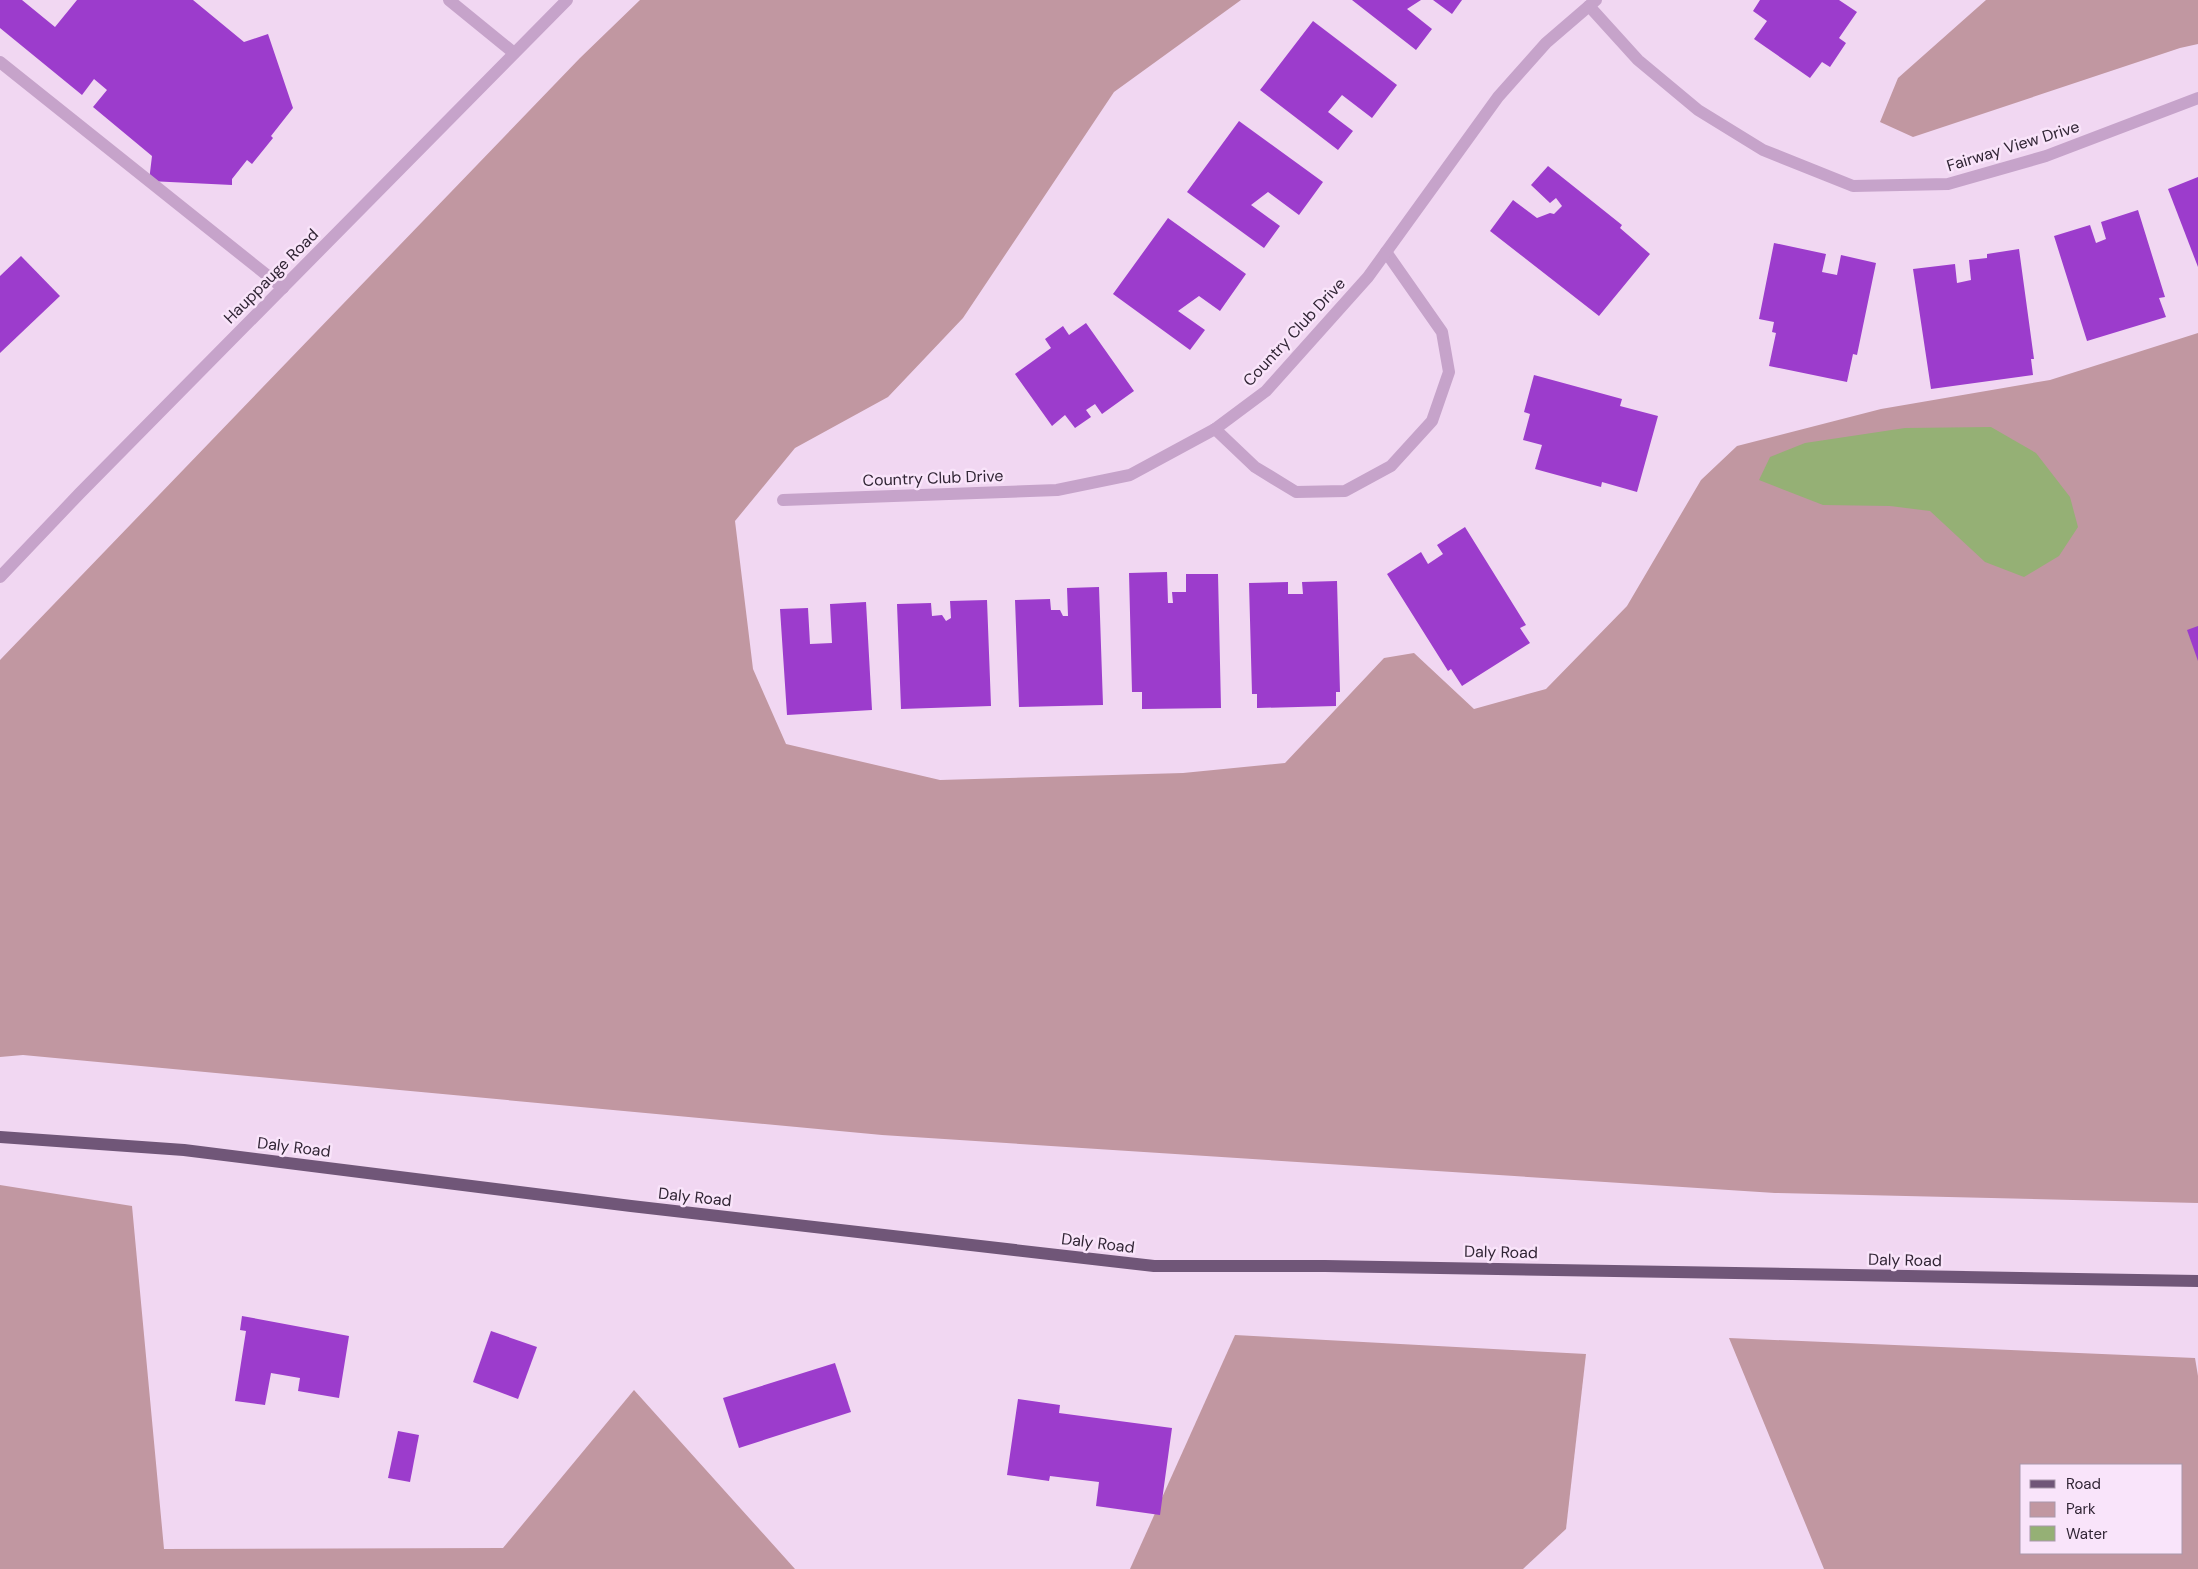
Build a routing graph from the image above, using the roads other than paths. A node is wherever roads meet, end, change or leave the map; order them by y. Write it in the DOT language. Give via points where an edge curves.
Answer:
graph roads {
  1 [pos="449,0"];
  2 [pos="567,0"];
  3 [pos="1593,3"];
  4 [pos="514,53"];
  5 [pos="0,62"];
  6 [pos="2198,98"];
  7 [pos="1386,252"];
  8 [pos="283,288"];
  9 [pos="1214,429"];
  10 [pos="783,500"];
  11 [pos="0,577"];
  12 [pos="0,1137"];
  13 [pos="2198,1280"];
  1 -- 4 [label="street"];
  2 -- 4 [label="street, Hauppauge Road"];
  3 -- 6 [label="street, Fairway View Drive" via="1638,60 1698,110 1763,150 1853,186 1948,184 2046,156"];
  3 -- 7 [label="street, Country Club Drive" via="1546,43 1498,98"];
  4 -- 8 [label="street, Hauppauge Road"];
  5 -- 8 [label="street"];
  7 -- 9 [label="street, Country Club Drive" via="1368,277 1266,391"];
  7 -- 9 [label="street" via="1442,332 1450,372 1432,421 1391,466 1345,491 1296,492 1256,467"];
  8 -- 11 [label="street, Hauppauge Road"];
  9 -- 10 [label="street, Country Club Drive" via="1130,475 1057,490"];
  12 -- 13 [label="main road, Daly Road" via="184,1150 631,1206 1154,1266"];
}
